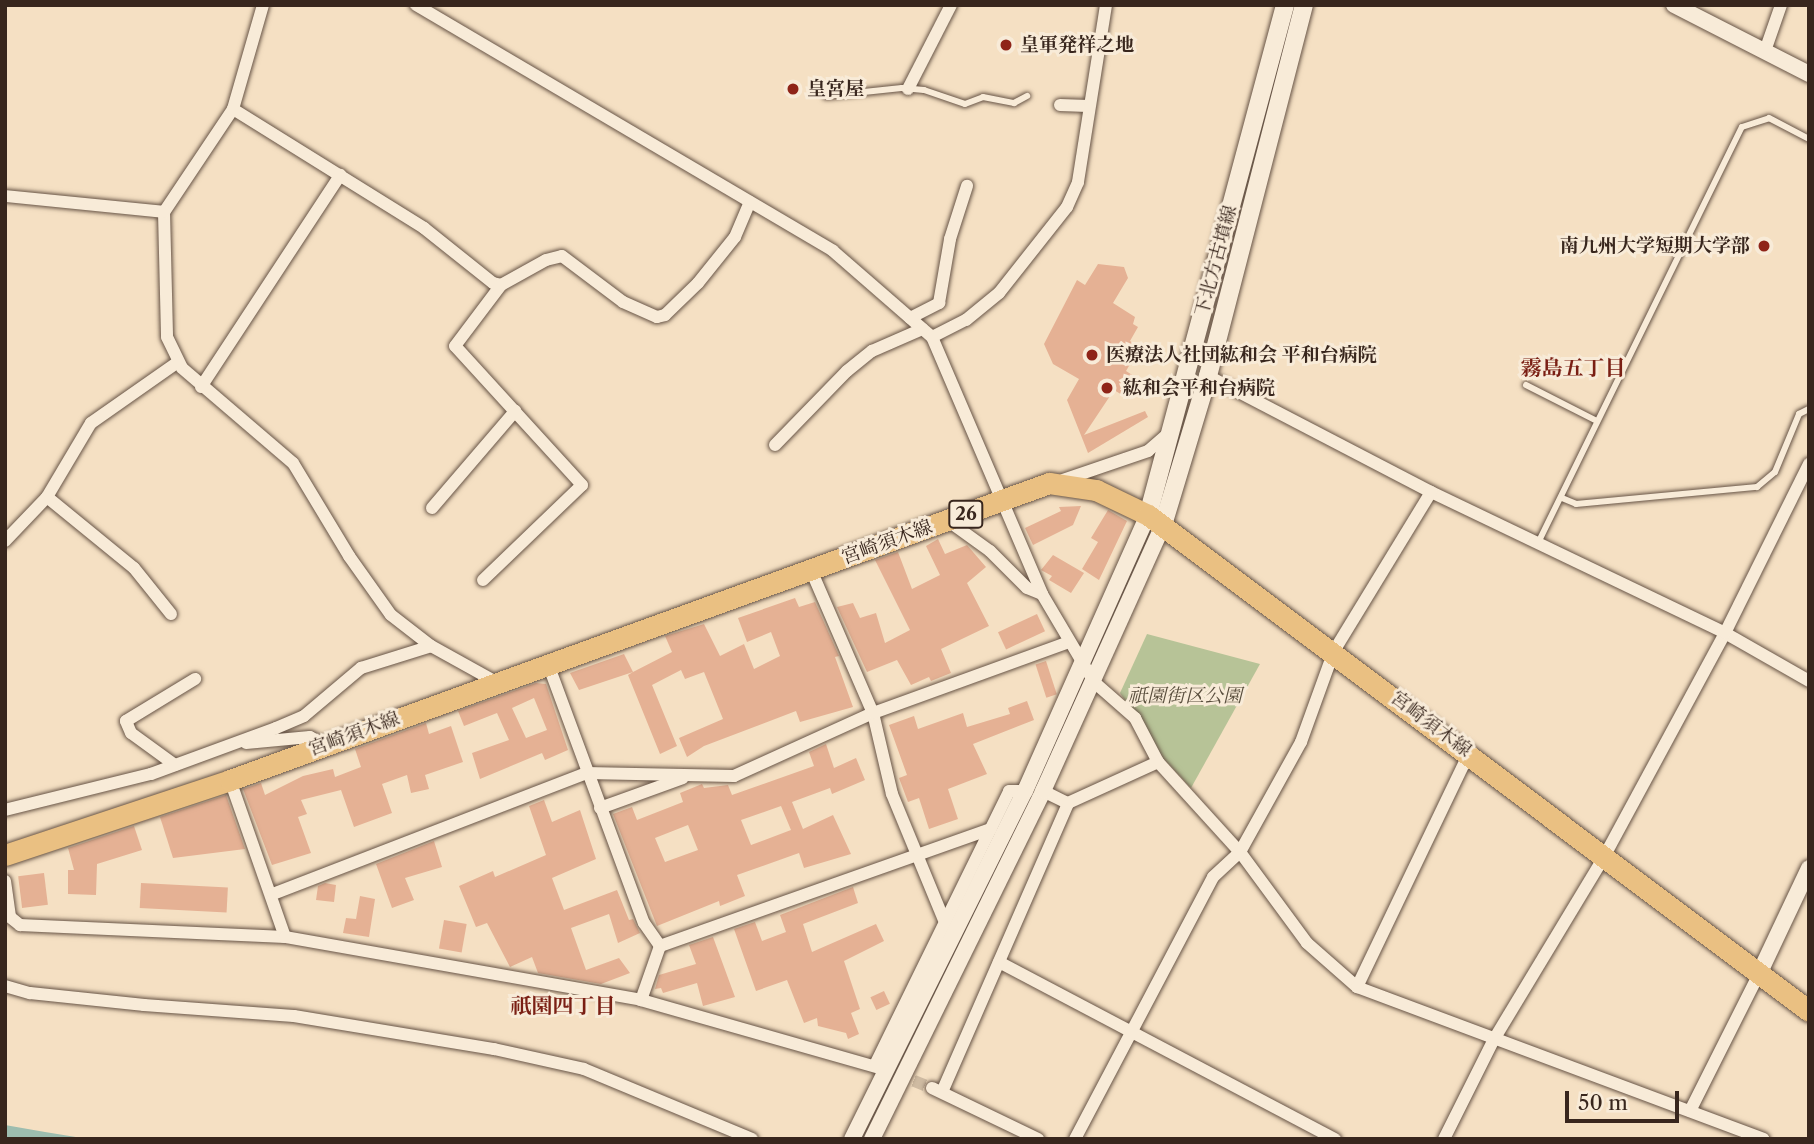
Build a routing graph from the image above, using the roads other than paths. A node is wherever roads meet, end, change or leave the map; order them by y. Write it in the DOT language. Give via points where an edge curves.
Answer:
graph roads {
  1 [pos="262,5"];
  2 [pos="951,5"];
  3 [pos="1106,5"];
  4 [pos="1285,5"];
  5 [pos="1304,5"];
  6 [pos="1674,5"];
  7 [pos="1782,5"];
  8 [pos="424,7"];
  9 [pos="1765,51"];
  10 [pos="1809,74"];
  11 [pos="908,89"];
  12 [pos="826,96"];
  13 [pos="1027,96"];
  14 [pos="1060,105"];
  15 [pos="1088,106"];
  16 [pos="233,109"];
  17 [pos="1809,139"];
  18 [pos="340,175"];
  19 [pos="967,186"];
  20 [pos="5,196"];
  21 [pos="750,202"];
  22 [pos="164,212"];
  23 [pos="500,285"];
  24 [pos="910,318"];
  25 [pos="927,333"];
  26 [pos="178,362"];
  27 [pos="1208,376"];
  28 [pos="1526,385"];
  29 [pos="201,387"];
  30 [pos="1809,409"];
  31 [pos="515,411"];
  32 [pos="1595,420"];
  33 [pos="1172,430"];
  34 [pos="775,445"];
  35 [pos="1809,464"];
  36 [pos="1049,483"];
  37 [pos="1431,492"];
  38 [pos="47,497"];
  39 [pos="1562,498"];
  40 [pos="1000,501"];
  41 [pos="432,508"];
  42 [pos="947,520"];
  43 [pos="1156,520"];
  44 [pos="5,541"];
  45 [pos="1537,544"];
  46 [pos="811,570"];
  47 [pos="483,580"];
  48 [pos="1042,594"];
  49 [pos="171,614"];
  50 [pos="1725,634"];
  51 [pos="1069,642"];
  52 [pos="431,646"];
  53 [pos="1334,651"];
  54 [pos="1084,659"];
  55 [pos="548,664"];
  56 [pos="195,679"];
  57 [pos="1809,681"];
  58 [pos="496,682"];
  59 [pos="1094,682"];
  60 [pos="873,713"];
  61 [pos="242,741"];
  62 [pos="326,745"];
  63 [pos="1469,753"];
  64 [pos="1158,762"];
  65 [pos="175,765"];
  66 [pos="586,773"];
  67 [pos="690,775"];
  68 [pos="230,780"];
  69 [pos="1026,791"];
  70 [pos="1043,791"];
  71 [pos="1068,803"];
  72 [pos="600,808"];
  73 [pos="5,810"];
  74 [pos="991,830"];
  75 [pos="1240,852"];
  76 [pos="917,854"];
  77 [pos="5,855"];
  78 [pos="1605,855"];
  79 [pos="1809,869"];
  80 [pos="5,881"];
  81 [pos="273,894"];
  82 [pos="944,920"];
  83 [pos="285,937"];
  84 [pos="660,946"];
  85 [pos="999,962"];
  86 [pos="1759,974"];
  87 [pos="5,985"];
  88 [pos="1357,987"];
  89 [pos="641,1000"];
  90 [pos="1809,1011"];
  91 [pos="1134,1029"];
  92 [pos="1493,1041"];
  93 [pos="1690,1111"];
  94 [pos="855,1131"];
  95 [pos="874,1134"];
  96 [pos="752,1139"];
  97 [pos="1038,1139"];
  98 [pos="1075,1139"];
  99 [pos="1335,1139"];
  100 [pos="1444,1139"];
  101 [pos="1764,1139"];
  1 -- 16 [label="street"];
  2 -- 11 [label="street"];
  3 -- 15 [label="street"];
  4 -- 33 [label="main road, 下北方古墳線"];
  5 -- 27 [label="main road, 下北方古墳線"];
  6 -- 9 [label="street"];
  7 -- 9 [label="street"];
  8 -- 21 [label="street"];
  9 -- 10 [label="street"];
  11 -- 12 [label="lane"];
  11 -- 13 [label="lane" via="965,104 983,97 1014,103"];
  14 -- 15 [label="street"];
  15 -- 25 [label="street" via="1078,182 1068,207 999,293 966,320"];
  16 -- 18 [label="street"];
  16 -- 22 [label="street"];
  17 -- 32 [label="lane" via="1769,118 1742,127"];
  18 -- 23 [label="street" via="424,228"];
  18 -- 29 [label="street"];
  19 -- 24 [label="street" via="950,239 939,303"];
  20 -- 22 [label="street"];
  21 -- 23 [label="street" via="735,237 665,315 649,315 623,302 562,256"];
  21 -- 24 [label="street" via="832,251"];
  22 -- 26 [label="street" via="167,337"];
  23 -- 31 [label="street" via="455,346"];
  24 -- 25 [label="street"];
  25 -- 34 [label="street" via="873,351 846,371"];
  25 -- 40 [label="street" via="961,400"];
  26 -- 29 [label="street"];
  26 -- 38 [label="street" via="91,423"];
  27 -- 37 [label="street"];
  27 -- 43 [label="main road, 下北方古墳線"];
  28 -- 32 [label="lane"];
  29 -- 52 [label="street" via="293,463 391,615"];
  30 -- 39 [label="lane" via="1799,414 1775,472 1757,487 1576,504"];
  31 -- 41 [label="street"];
  31 -- 47 [label="street" via="582,485"];
  32 -- 39 [label="lane"];
  33 -- 36 [label="street" via="1148,451"];
  33 -- 43 [label="main road, 下北方古墳線"];
  35 -- 50 [label="street"];
  36 -- 40 [label="main road, 宮崎須木線 / 26"];
  36 -- 43 [label="main road, 宮崎須木線 / 26" via="1096,489"];
  37 -- 45 [label="street"];
  37 -- 53 [label="street"];
  38 -- 44 [label="street"];
  38 -- 49 [label="street" via="134,568"];
  39 -- 45 [label="lane"];
  40 -- 42 [label="main road, 宮崎須木線 / 26"];
  40 -- 48 [label="street"];
  42 -- 46 [label="main road, 宮崎須木線 / 26"];
  42 -- 48 [label="street" via="990,551 1027,588"];
  43 -- 53 [label="main road, 宮崎須木線 / 26"];
  43 -- 54 [label="street"];
  43 -- 59 [label="street"];
  45 -- 50 [label="street"];
  46 -- 55 [label="main road, 宮崎須木線 / 26"];
  46 -- 60 [label="street"];
  48 -- 51 [label="street"];
  50 -- 57 [label="street"];
  50 -- 78 [label="street"];
  51 -- 54 [label="street"];
  51 -- 60 [label="street"];
  52 -- 58 [label="street"];
  52 -- 61 [label="street" via="361,668 304,716"];
  53 -- 63 [label="main road, 宮崎須木線 / 26"];
  53 -- 75 [label="street" via="1301,742"];
  54 -- 59 [label="street"];
  54 -- 69 [label="street"];
  55 -- 58 [label="main road, 宮崎須木線 / 26"];
  55 -- 66 [label="street"];
  56 -- 65 [label="street" via="125,721 131,733"];
  58 -- 62 [label="main road, 宮崎須木線 / 26"];
  59 -- 64 [label="street" via="1135,718"];
  59 -- 70 [label="street"];
  60 -- 67 [label="street" via="734,776"];
  60 -- 76 [label="street" via="892,794"];
  61 -- 62 [label="street" via="250,745 310,737"];
  61 -- 65 [label="street"];
  62 -- 68 [label="main road, 宮崎須木線 / 26"];
  63 -- 78 [label="main road, 宮崎須木線 / 26"];
  63 -- 88 [label="street"];
  64 -- 71 [label="street"];
  64 -- 75 [label="street"];
  65 -- 73 [label="street"];
  66 -- 67 [label="street"];
  66 -- 72 [label="street"];
  66 -- 81 [label="street"];
  67 -- 72 [label="street"];
  68 -- 77 [label="main road, 宮崎須木線 / 26"];
  68 -- 81 [label="street"];
  69 -- 74 [label="street" via="1009,792"];
  69 -- 94 [label="street"];
  70 -- 71 [label="street"];
  70 -- 95 [label="street"];
  71 -- 85 [label="street"];
  72 -- 84 [label="street" via="644,923"];
  74 -- 76 [label="street"];
  74 -- 82 [label="street"];
  75 -- 88 [label="street" via="1307,943"];
  75 -- 91 [label="street" via="1213,877"];
  76 -- 82 [label="street"];
  76 -- 84 [label="street"];
  78 -- 86 [label="main road, 宮崎須木線 / 26"];
  78 -- 92 [label="street"];
  79 -- 86 [label="street"];
  80 -- 83 [label="street" via="10,916 20,925"];
  81 -- 83 [label="street"];
  82 -- 89 [label="street" via="880,1067"];
  83 -- 89 [label="street"];
  84 -- 89 [label="street"];
  85 -- 91 [label="street"];
  85 -- 97 [label="street" via="937,1090"];
  86 -- 90 [label="main road, 宮崎須木線 / 26"];
  86 -- 93 [label="street"];
  87 -- 96 [label="street" via="96,1000 294,1016 494,1049 584,1069"];
  88 -- 92 [label="street"];
  91 -- 98 [label="street"];
  91 -- 99 [label="street" via="1186,1062"];
  92 -- 93 [label="street"];
  92 -- 100 [label="street"];
  93 -- 101 [label="street"];
}
